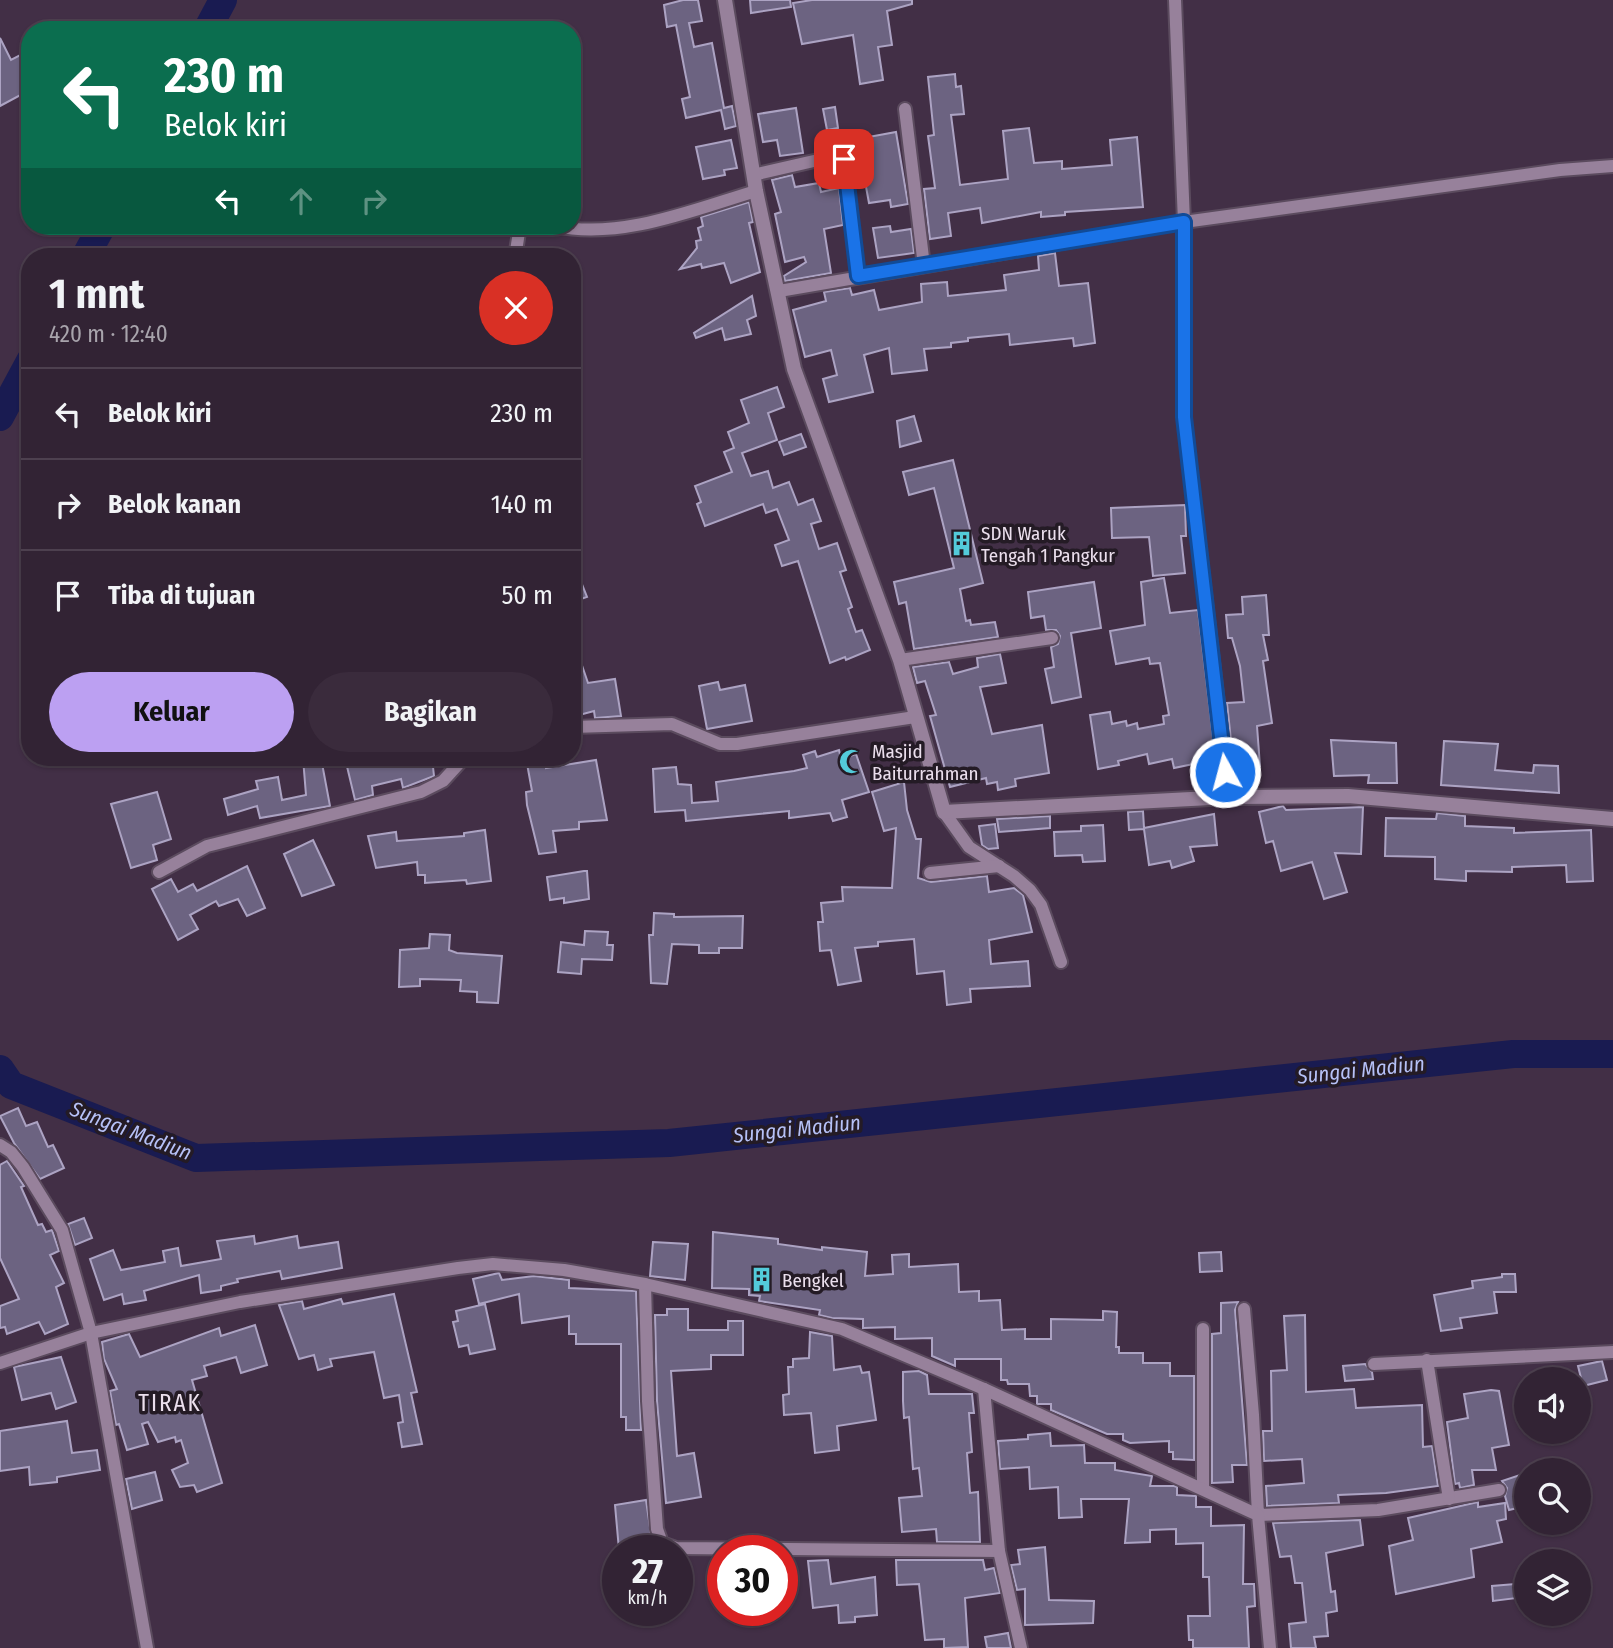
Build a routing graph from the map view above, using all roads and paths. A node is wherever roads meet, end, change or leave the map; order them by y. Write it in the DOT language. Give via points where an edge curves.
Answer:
graph roads {
  1 [pos="725,0"];
  2 [pos="1175,0"];
  3 [pos="905,109"];
  4 [pos="1613,166"];
  5 [pos="753,175"];
  6 [pos="756,191"];
  7 [pos="1184,222"];
  8 [pos="581,229"];
  9 [pos="924,266"];
  10 [pos="858,276"];
  11 [pos="779,290"];
  12 [pos="1052,638"];
  13 [pos="900,660"];
  14 [pos="915,717"];
  15 [pos="581,727"];
  16 [pos="457,766"];
  17 [pos="1228,797"];
  18 [pos="944,813"];
  19 [pos="1613,819"];
  20 [pos="1000,866"];
  21 [pos="159,872"];
  22 [pos="930,873"];
  23 [pos="1061,962"];
  24 [pos="0,1145"];
  25 [pos="645,1284"];
  26 [pos="1244,1310"];
  27 [pos="1203,1329"];
  28 [pos="91,1333"];
  29 [pos="1613,1353"];
  30 [pos="1427,1360"];
  31 [pos="0,1363"];
  32 [pos="1374,1364"];
  33 [pos="984,1389"];
  34 [pos="1203,1488"];
  35 [pos="1499,1490"];
  36 [pos="1449,1499"];
  37 [pos="1258,1515"];
  38 [pos="999,1550"];
  39 [pos="147,1648"];
  40 [pos="1021,1648"];
  41 [pos="1270,1648"];
  1 -- 5 [label="street"];
  2 -- 7 [label="street"];
  3 -- 9 [label="street"];
  4 -- 7 [label="street"];
  5 -- 6 [label="street"];
  5 -- 10 [label="street" via="840,155"];
  6 -- 8 [label="street" via="620,228"];
  6 -- 11 [label="street"];
  7 -- 9 [label="street"];
  7 -- 17 [label="street" via="1184,417"];
  9 -- 10 [label="street"];
  10 -- 11 [label="street"];
  11 -- 13 [label="street" via="794,369"];
  12 -- 13 [label="street"];
  13 -- 14 [label="street"];
  14 -- 15 [label="street" via="737,744 720,744 672,724"];
  14 -- 18 [label="street"];
  16 -- 21 [label="street" via="443,781 422,792 207,846"];
  17 -- 18 [label="street"];
  17 -- 19 [label="street" via="1348,796"];
  18 -- 20 [label="street" via="969,848"];
  20 -- 22 [label="street"];
  20 -- 23 [label="street" via="1041,905"];
  24 -- 28 [label="street" via="23,1167 62,1230"];
  25 -- 28 [label="street" via="493,1264 240,1302"];
  25 -- 33 [label="street" via="842,1329"];
  25 -- 38 [label="street" via="648,1401 657,1529 662,1543 676,1548"];
  26 -- 37 [label="street"];
  27 -- 34 [label="street"];
  28 -- 31 [label="street"];
  28 -- 39 [label="street"];
  29 -- 30 [label="street"];
  30 -- 32 [label="street"];
  30 -- 36 [label="street"];
  33 -- 34 [label="street"];
  33 -- 38 [label="street"];
  34 -- 37 [label="street"];
  35 -- 36 [label="street"];
  36 -- 37 [label="street" via="1378,1510"];
  37 -- 41 [label="street"];
  38 -- 40 [label="street"];
}
